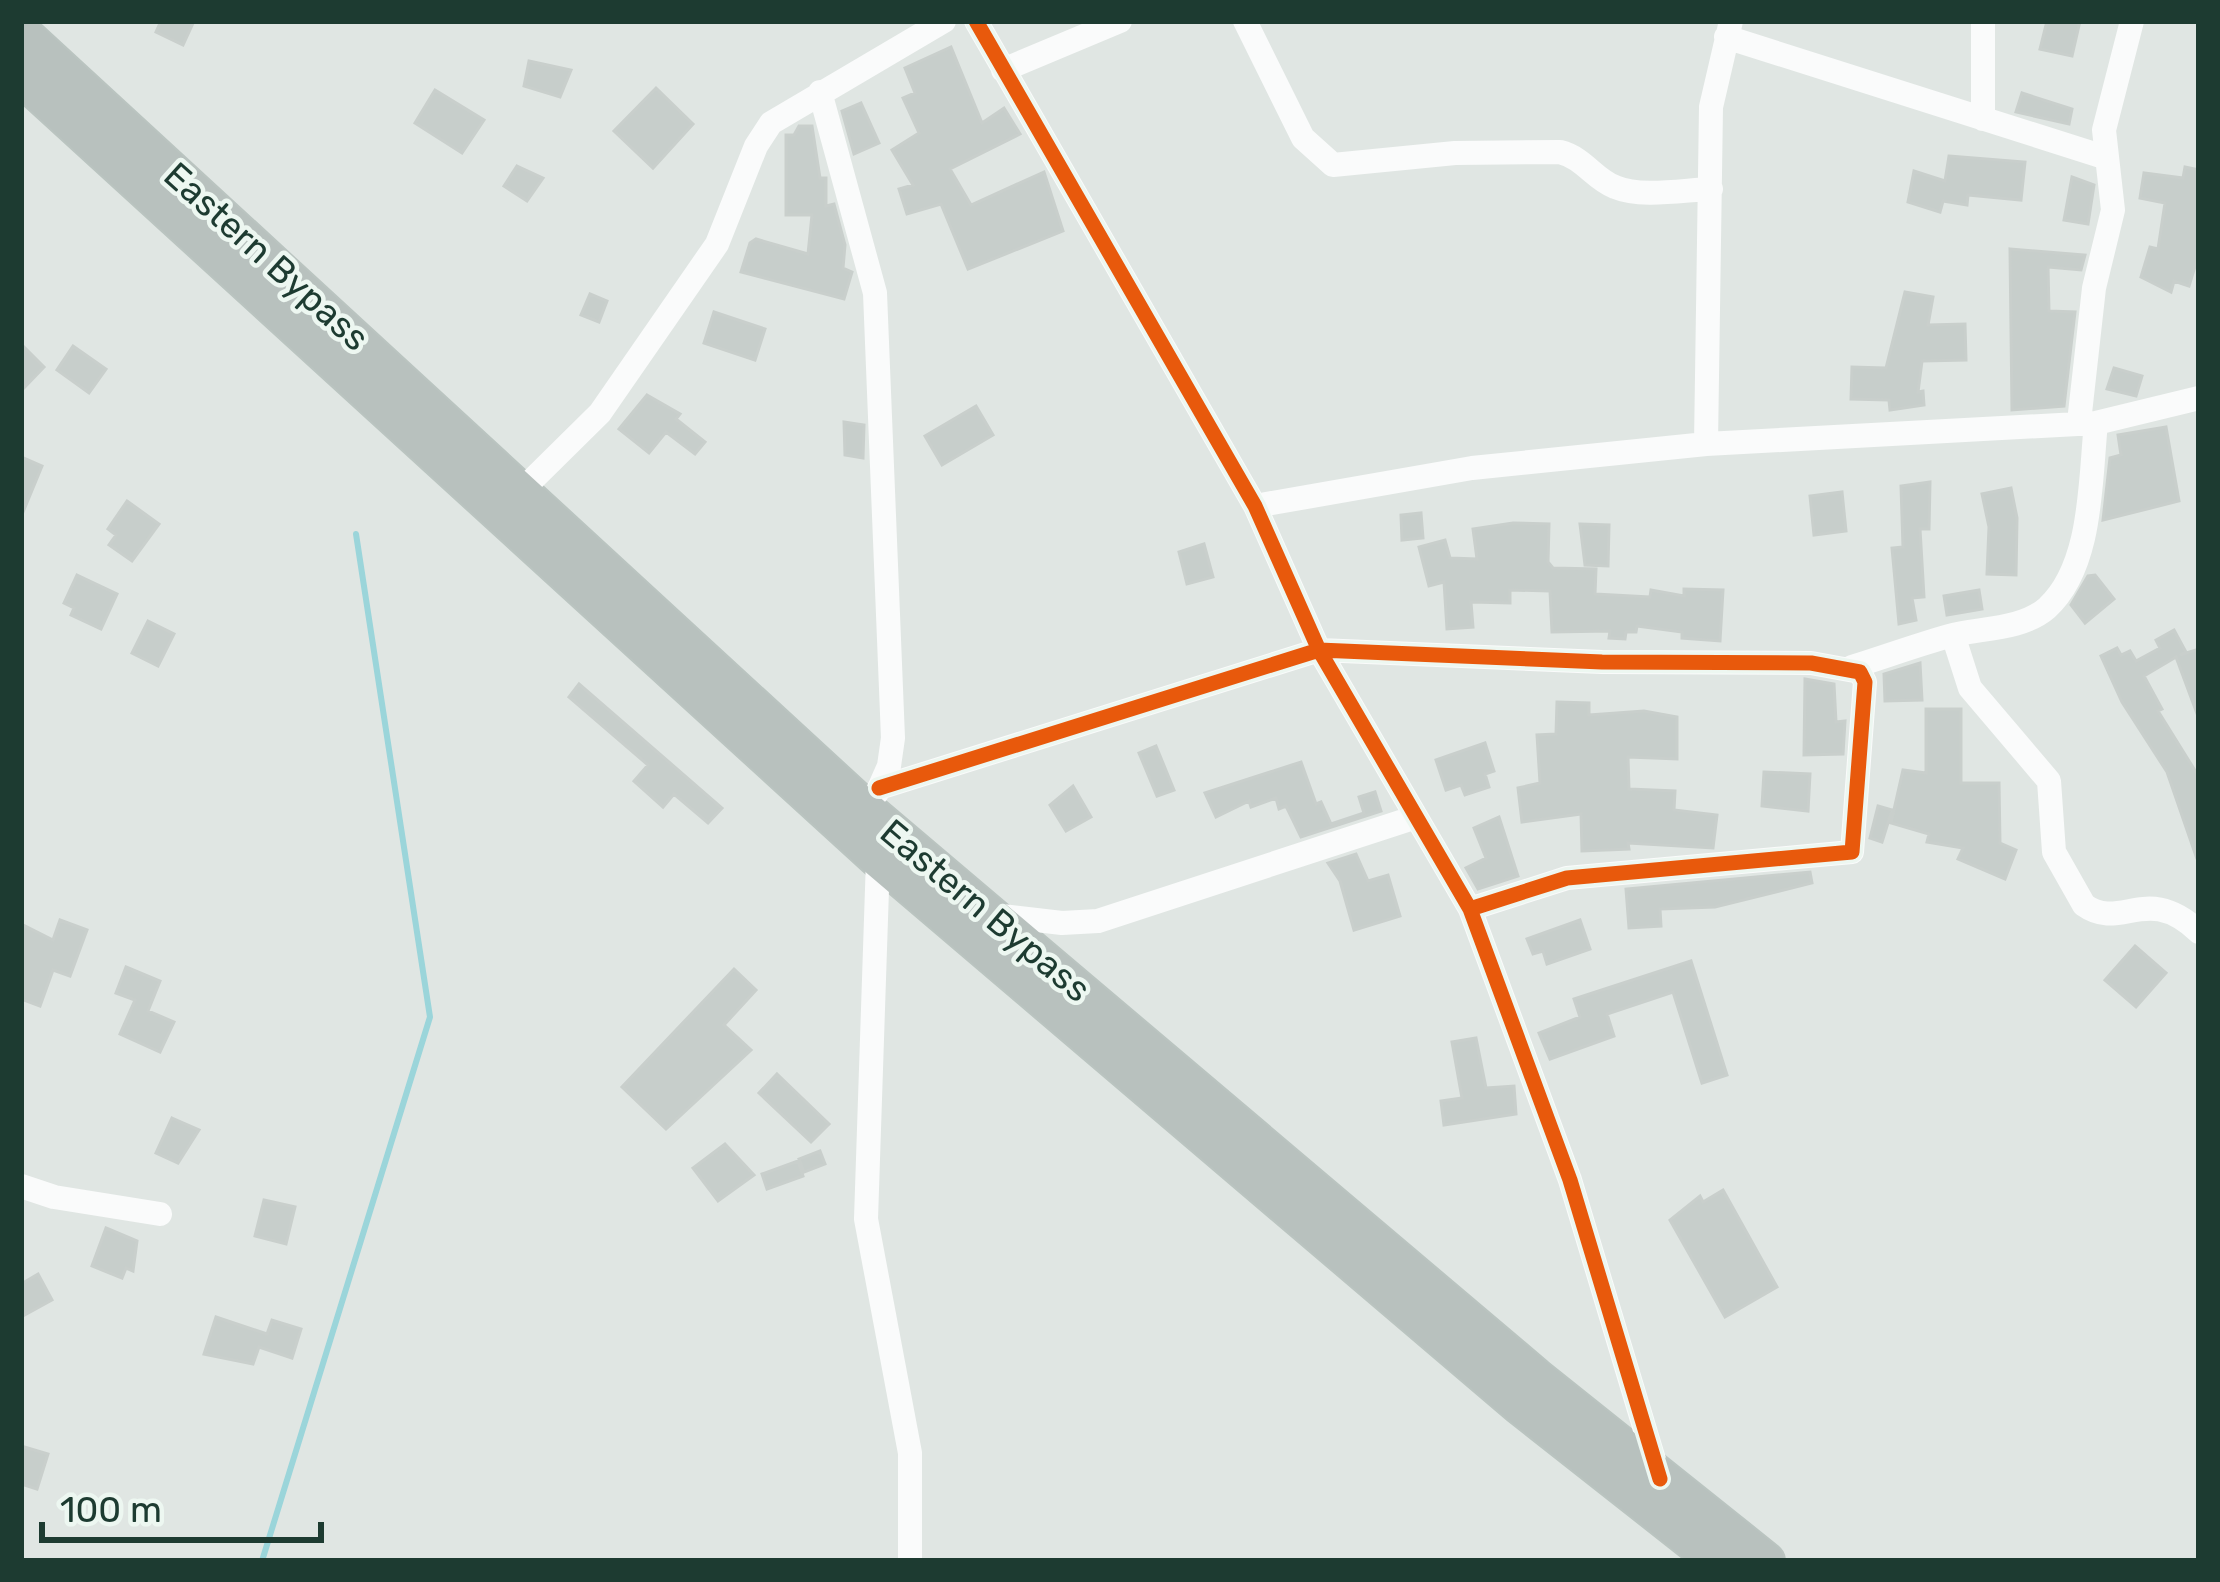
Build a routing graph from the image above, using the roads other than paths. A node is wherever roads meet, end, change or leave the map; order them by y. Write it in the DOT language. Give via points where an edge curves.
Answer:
graph roads {
  1 [pos="944,21"];
  2 [pos="976,21"];
  3 [pos="1120,21"];
  4 [pos="1245,21"];
  5 [pos="1983,21"];
  6 [pos="2132,21"];
  7 [pos="1728,29"];
  8 [pos="21,32"];
  9 [pos="1004,70"];
  10 [pos="21,77"];
  11 [pos="820,92"];
  12 [pos="1983,119"];
  13 [pos="2104,157"];
  14 [pos="1711,189"];
  15 [pos="2199,398"];
  16 [pos="2087,422"];
  17 [pos="1706,444"];
  18 [pos="522,490"];
  19 [pos="1255,506"];
  20 [pos="1953,635"];
  21 [pos="1319,650"];
  22 [pos="1852,667"];
  23 [pos="874,800"];
  24 [pos="1416,817"];
  25 [pos="878,859"];
  26 [pos="1469,910"];
  27 [pos="994,916"];
  28 [pos="2199,932"];
  29 [pos="21,1186"];
  30 [pos="160,1214"];
  31 [pos="1660,1479"];
  32 [pos="910,1561"];
  33 [pos="1717,1561"];
  34 [pos="1766,1561"];
  1 -- 11 [label="street"];
  2 -- 9 [label="street"];
  3 -- 9 [label="street"];
  4 -- 14 [label="street" via="1304,139 1333,164 1560,152 1627,190"];
  5 -- 12 [label="street"];
  6 -- 13 [label="street"];
  7 -- 12 [label="street"];
  7 -- 14 [label="street" via="1711,107"];
  8 -- 18 [label="highway, Eastern Bypass"];
  9 -- 19 [label="street"];
  10 -- 25 [label="highway, Eastern Bypass"];
  11 -- 18 [label="street" via="771,123 717,244 600,413"];
  11 -- 23 [label="street" via="875,293 892,737"];
  12 -- 13 [label="street"];
  13 -- 16 [label="street" via="2113,210 2094,287"];
  14 -- 17 [label="street"];
  15 -- 16 [label="street"];
  16 -- 17 [label="street"];
  16 -- 20 [label="street" via="2085,524 2071,571 2046,609"];
  17 -- 19 [label="street" via="1472,468"];
  18 -- 23 [label="highway, Eastern Bypass"];
  19 -- 21 [label="street"];
  20 -- 22 [label="street"];
  20 -- 28 [label="street" via="1970,688 2049,781 2054,852 2084,905 2108,914 2162,907"];
  21 -- 22 [label="street"];
  21 -- 23 [label="street"];
  21 -- 24 [label="street"];
  22 -- 26 [label="street" via="1865,682 1852,852 1567,878"];
  23 -- 27 [label="highway, Eastern Bypass"];
  24 -- 26 [label="street"];
  24 -- 27 [label="street" via="1098,921"];
  25 -- 32 [label="street" via="866,1219 910,1453"];
  25 -- 33 [label="highway, Eastern Bypass" via="1519,1405"];
  26 -- 31 [label="street" via="1570,1180"];
  27 -- 31 [label="highway, Eastern Bypass"];
  29 -- 30 [label="street"];
  31 -- 34 [label="highway, Eastern Bypass"];
}
